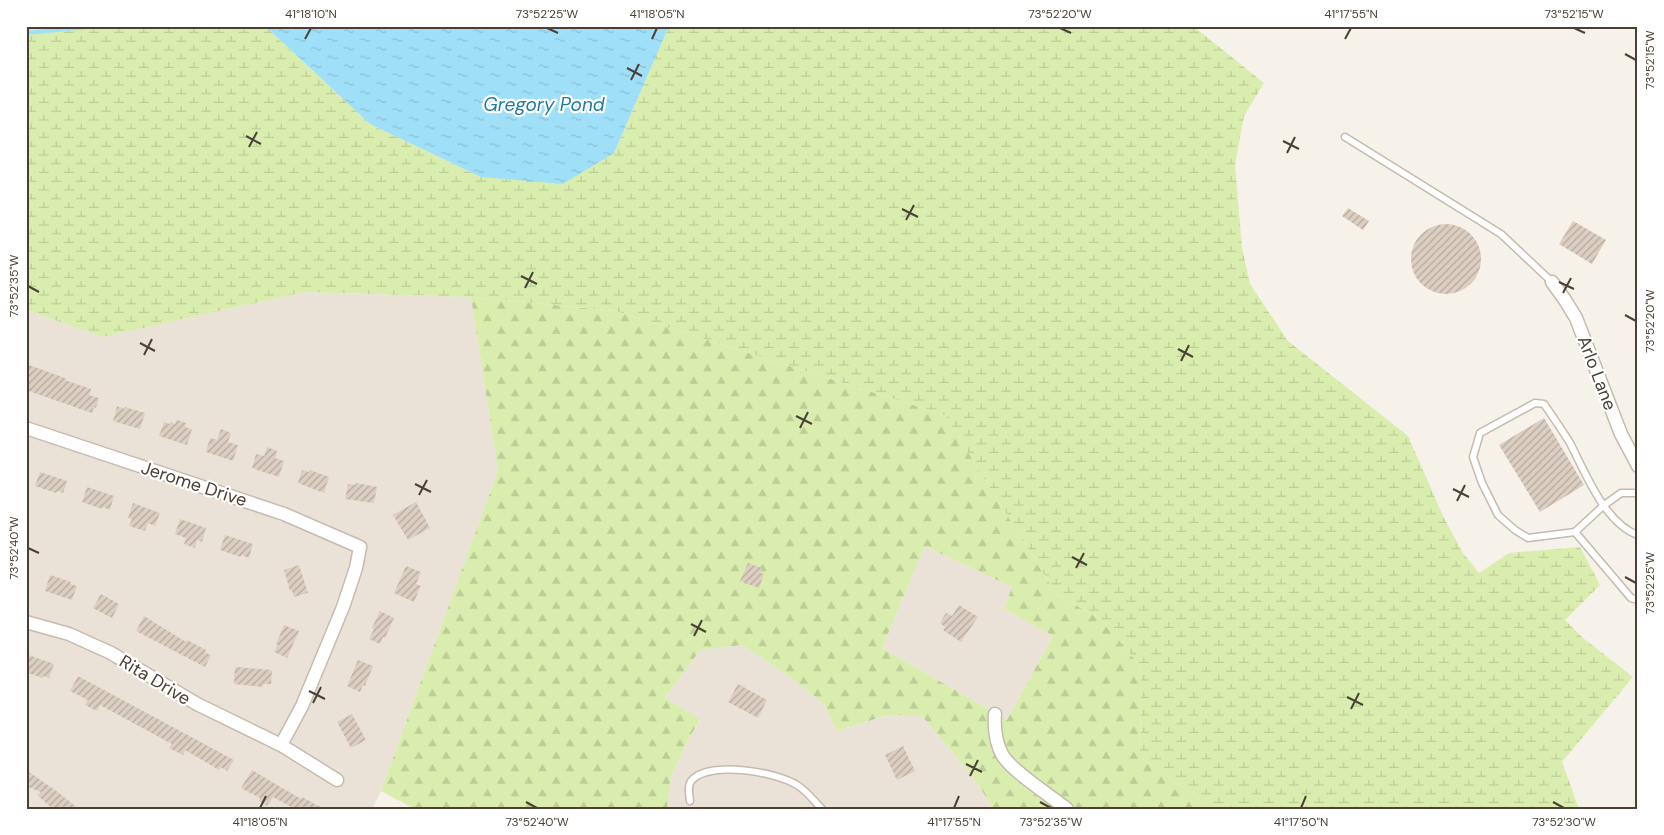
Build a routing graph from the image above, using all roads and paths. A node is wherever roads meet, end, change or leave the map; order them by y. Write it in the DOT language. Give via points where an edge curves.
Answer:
graph roads {
  1 [pos="1345,137"];
  2 [pos="1552,282"];
  3 [pos="26,428"];
  4 [pos="1638,466"];
  5 [pos="1638,493"];
  6 [pos="1603,506"];
  7 [pos="1575,532"];
  8 [pos="1638,535"];
  9 [pos="1638,600"];
  10 [pos="26,622"];
  11 [pos="995,714"];
  12 [pos="281,745"];
  13 [pos="337,780"];
  14 [pos="690,801"];
  15 [pos="822,809"];
  16 [pos="1068,809"];
  1 -- 2 [label="lane" via="1501,234"];
  2 -- 4 [label="street, Arlo Lane" via="1576,318 1621,434"];
  3 -- 12 [label="street, Jerome Drive" via="284,514 360,547 343,607 302,706"];
  5 -- 6 [label="lane" via="1621,493"];
  6 -- 7 [label="lane"];
  6 -- 7 [label="lane" via="1544,404 1535,403 1480,433 1473,457 1498,515 1528,538"];
  6 -- 8 [label="lane" via="1629,532"];
  7 -- 9 [label="lane" via="1631,598"];
  10 -- 12 [label="street, Rita Drive" via="69,634 111,653 197,704"];
  11 -- 16 [label="street" via="997,741 1004,756 1014,768"];
  12 -- 13 [label="street, Rita Drive"];
  14 -- 15 [label="lane" via="690,784 694,778 727,769 790,781"];
}
